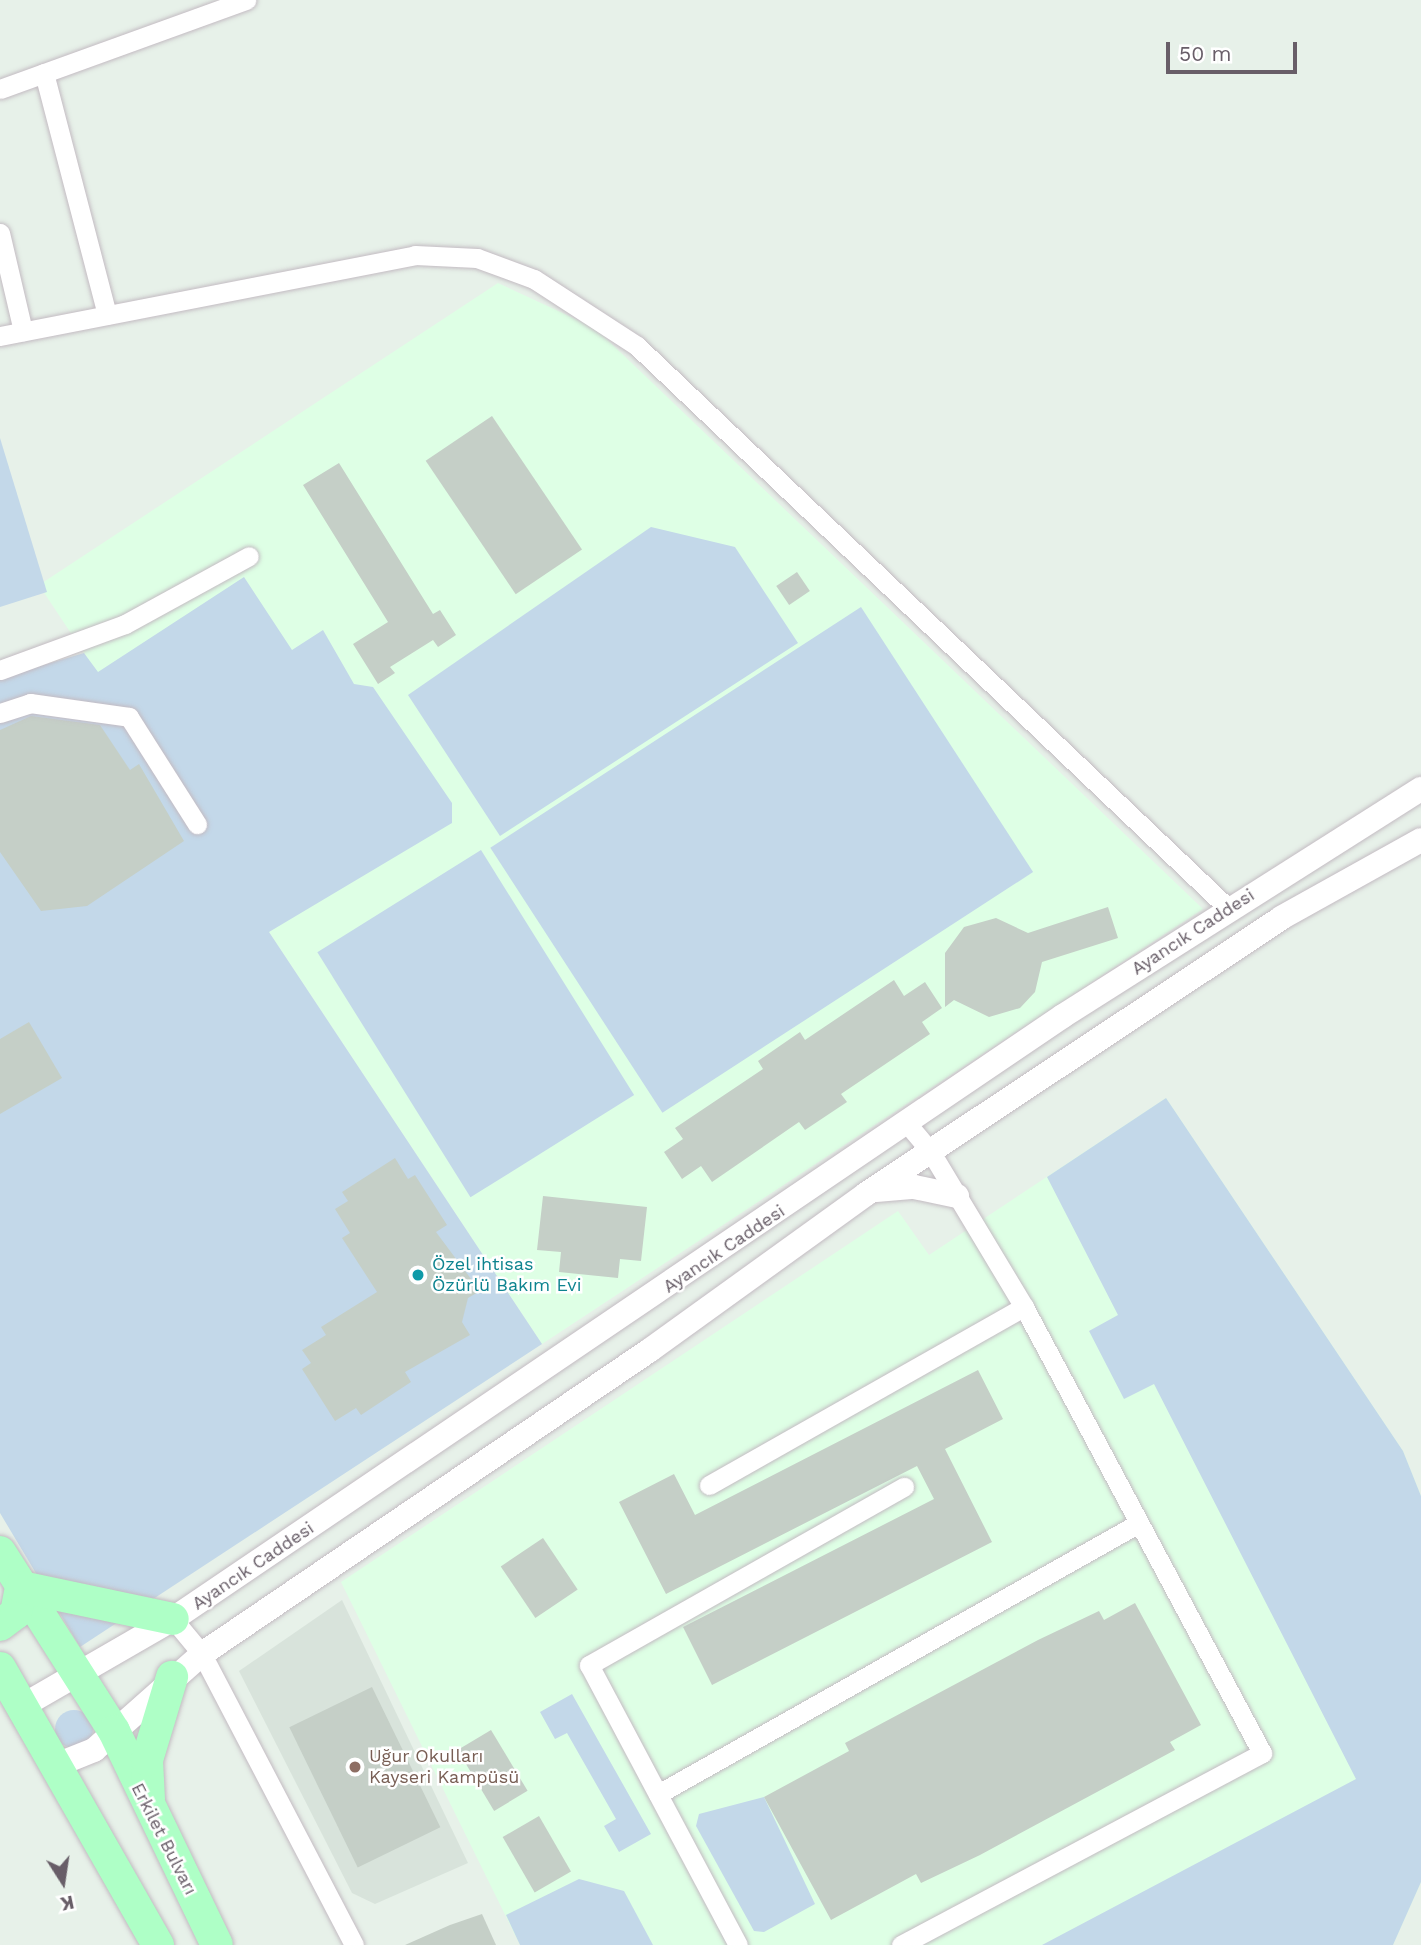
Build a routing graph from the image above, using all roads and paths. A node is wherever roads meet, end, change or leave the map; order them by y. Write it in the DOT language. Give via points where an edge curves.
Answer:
graph roads {
  1 [pos="246,0"];
  2 [pos="44,74"];
  3 [pos="0,89"];
  4 [pos="0,233"];
  5 [pos="107,314"];
  6 [pos="23,331"];
  7 [pos="0,336"];
  8 [pos="249,556"];
  9 [pos="0,670"];
  10 [pos="0,713"];
  11 [pos="1421,789"];
  12 [pos="197,824"];
  13 [pos="1421,840"];
  14 [pos="1228,908"];
  15 [pos="908,1125"];
  16 [pos="931,1152"];
  17 [pos="872,1190"];
  18 [pos="957,1196"];
  19 [pos="1024,1307"];
  20 [pos="709,1485"];
  21 [pos="904,1488"];
  22 [pos="1139,1523"];
  23 [pos="0,1552"];
  24 [pos="21,1587"];
  25 [pos="173,1619"];
  26 [pos="0,1625"];
  27 [pos="202,1654"];
  28 [pos="0,1668"];
  29 [pos="80,1673"];
  30 [pos="172,1677"];
  31 [pos="24,1705"];
  32 [pos="114,1731"];
  33 [pos="59,1764"];
  34 [pos="657,1794"];
  35 [pos="149,1811"];
  36 [pos="158,1945"];
  37 [pos="217,1945"];
  38 [pos="354,1945"];
  39 [pos="738,1945"];
  40 [pos="901,1945"];
  1 -- 2 [label="street"];
  2 -- 3 [label="street"];
  2 -- 5 [label="street"];
  4 -- 6 [label="street"];
  5 -- 6 [label="street"];
  5 -- 14 [label="street" via="436,253 492,262 556,291 637,345"];
  6 -- 7 [label="street"];
  8 -- 9 [label="street" via="125,624"];
  10 -- 12 [label="street" via="30,702 129,717"];
  11 -- 14 [label="street, Ayancık Caddesi"];
  13 -- 16 [label="street, Ayancık Caddesi" via="1281,918"];
  14 -- 15 [label="street, Ayancık Caddesi"];
  15 -- 16 [label="street"];
  15 -- 25 [label="street, Ayancık Caddesi"];
  16 -- 17 [label="street, Ayancık Caddesi"];
  16 -- 18 [label="street"];
  17 -- 18 [label="street" via="914,1188"];
  17 -- 27 [label="street, Ayancık Caddesi" via="650,1350"];
  18 -- 19 [label="street"];
  19 -- 20 [label="street"];
  19 -- 22 [label="street"];
  21 -- 34 [label="street" via="589,1665"];
  22 -- 34 [label="street"];
  22 -- 40 [label="street" via="1262,1753"];
  23 -- 24 [label="main road"];
  24 -- 25 [label="main road"];
  24 -- 26 [label="main road" via="16,1613"];
  24 -- 29 [label="main road"];
  25 -- 27 [label="street"];
  25 -- 29 [label="street, Ayancık Caddesi"];
  27 -- 30 [label="street, Ayancık Caddesi"];
  27 -- 38 [label="street"];
  28 -- 31 [label="main road"];
  29 -- 31 [label="street, Ayancık Caddesi"];
  29 -- 32 [label="main road, Erkilet Bulvarı"];
  30 -- 32 [label="street, Ayancık Caddesi"];
  30 -- 35 [label="main road" via="147,1760"];
  31 -- 33 [label="main road"];
  32 -- 33 [label="street, Ayancık Caddesi" via="94,1750"];
  32 -- 35 [label="main road, Erkilet Bulvarı"];
  33 -- 36 [label="main road"];
  34 -- 39 [label="street"];
  35 -- 37 [label="main road, Erkilet Bulvarı"];
}
